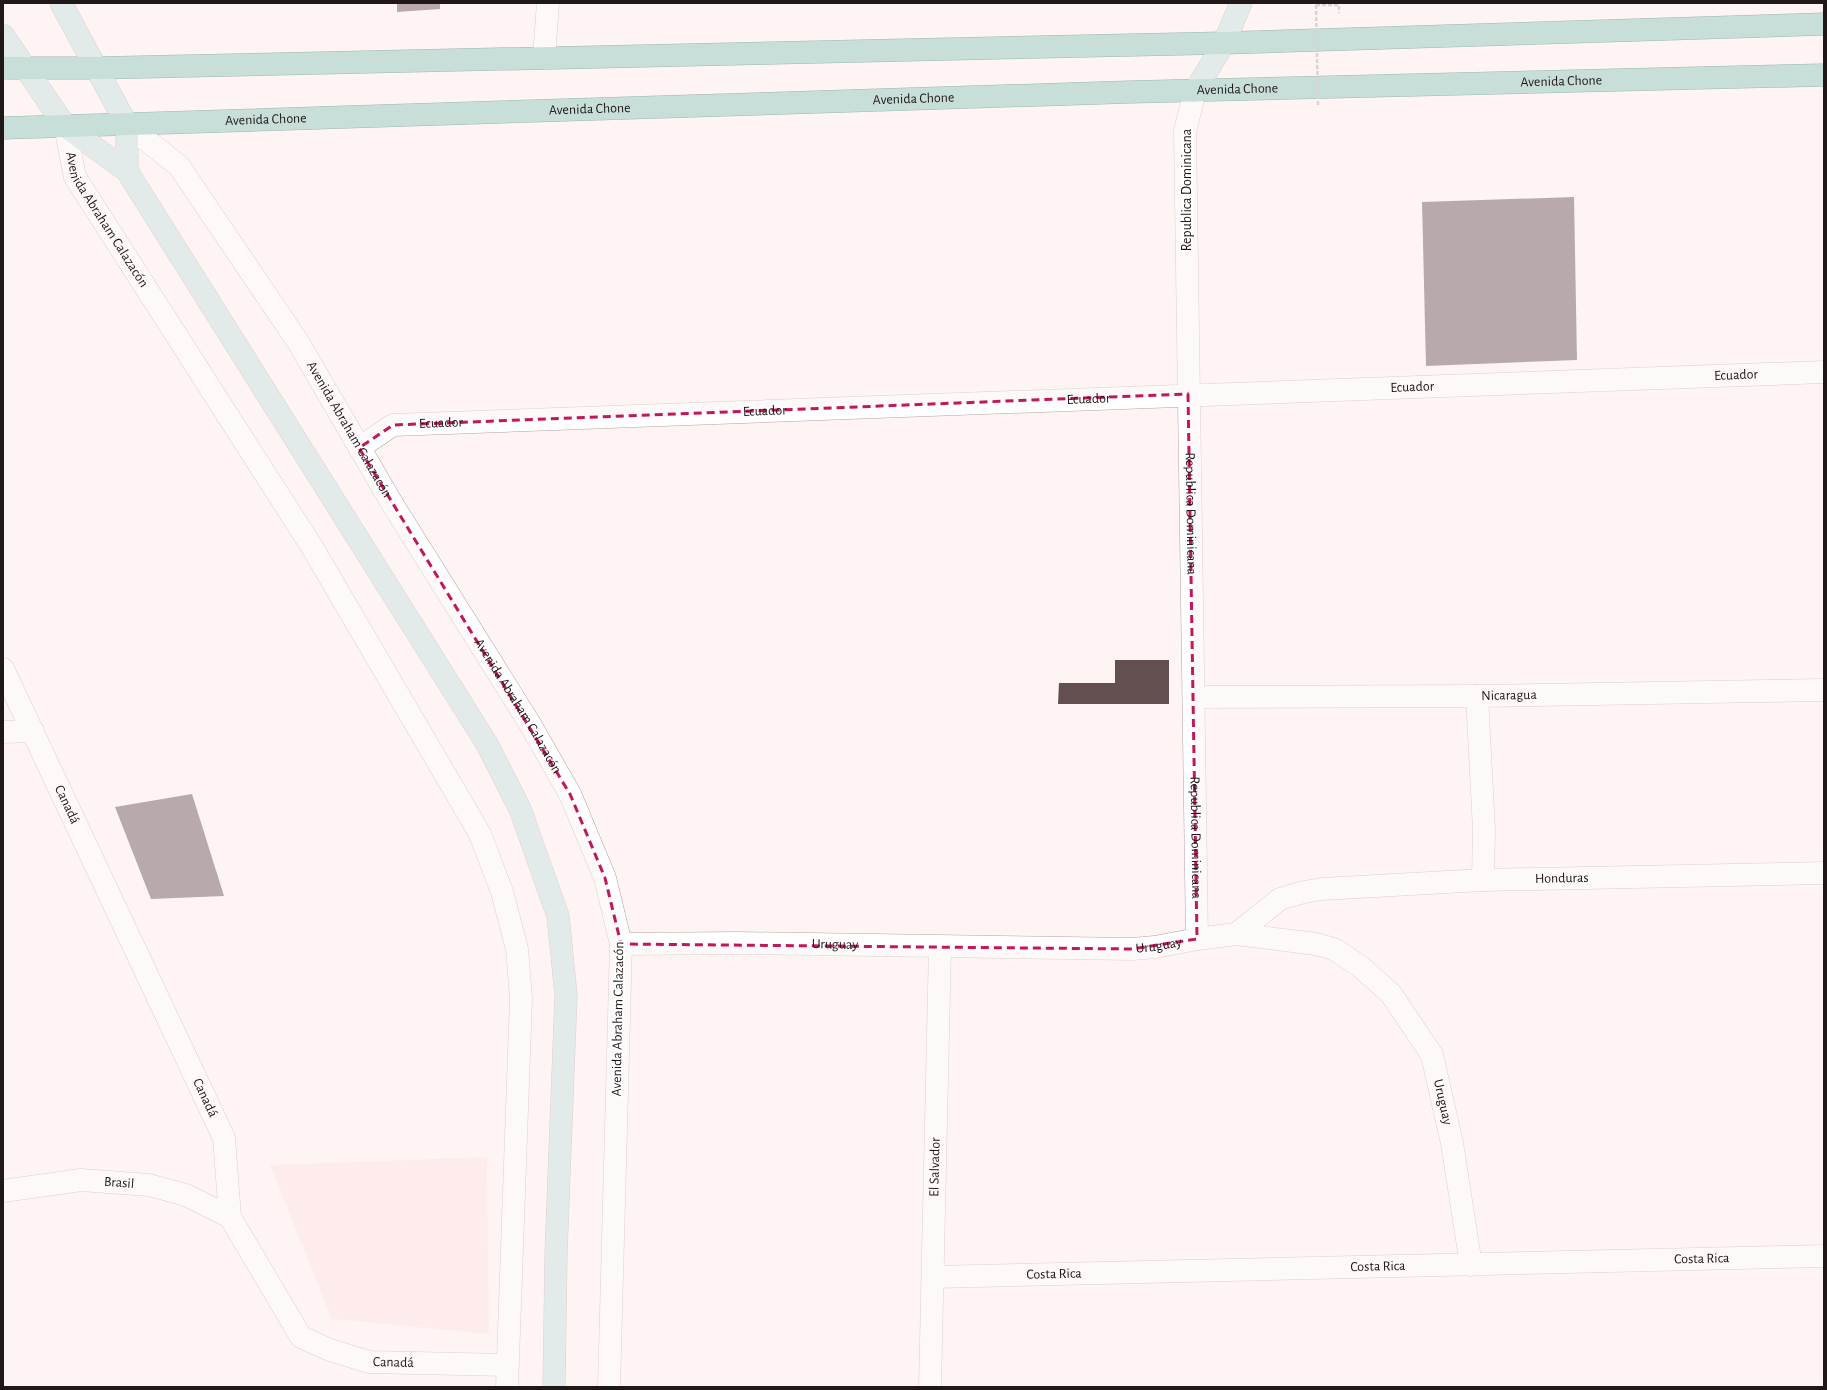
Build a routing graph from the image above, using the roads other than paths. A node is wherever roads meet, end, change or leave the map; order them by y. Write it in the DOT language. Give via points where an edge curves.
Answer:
graph roads {
  1 [pos="61,3"];
  2 [pos="548,3"];
  3 [pos="1241,3"];
  4 [pos="1824,24"];
  5 [pos="3,35"];
  6 [pos="1224,43"];
  7 [pos="544,57"];
  8 [pos="13,68"];
  9 [pos="97,68"];
  10 [pos="1824,75"];
  11 [pos="1195,91"];
  12 [pos="127,125"];
  13 [pos="65,126"];
  14 [pos="3,128"];
  15 [pos="127,171"];
  16 [pos="1824,372"];
  17 [pos="1188,394"];
  18 [pos="359,448"];
  19 [pos="3,669"];
  20 [pos="1824,690"];
  21 [pos="1477,696"];
  22 [pos="1195,697"];
  23 [pos="33,731"];
  24 [pos="3,732"];
  25 [pos="1824,873"];
  26 [pos="1483,880"];
  27 [pos="1236,934"];
  28 [pos="1197,938"];
  29 [pos="621,944"];
  30 [pos="940,948"];
  31 [pos="3,1191"];
  32 [pos="230,1217"];
  33 [pos="1824,1256"];
  34 [pos="1471,1265"];
  35 [pos="933,1277"];
  36 [pos="507,1365"];
  37 [pos="507,1387"];
  38 [pos="554,1387"];
  39 [pos="609,1387"];
  40 [pos="930,1387"];
  1 -- 9 [label="main road, Avenida Abraham Calazacón"];
  2 -- 7 [label="street"];
  3 -- 6 [label="main road"];
  4 -- 6 [label="main road"];
  5 -- 8 [label="main road, Avenida Abraham Calazacón"];
  6 -- 7 [label="main road"];
  6 -- 11 [label="main road"];
  7 -- 9 [label="main road"];
  8 -- 9 [label="main road"];
  8 -- 13 [label="main road, Avenida Abraham Calazacón"];
  9 -- 12 [label="main road, Avenida Abraham Calazacón"];
  10 -- 11 [label="main road, Avenida Chone"];
  11 -- 12 [label="main road, Avenida Chone"];
  11 -- 17 [label="street, Republica Dominicana" via="1185,131"];
  12 -- 13 [label="main road, Avenida Chone"];
  12 -- 15 [label="main road, Avenida Abraham Calazacón"];
  12 -- 18 [label="street, Avenida Abraham Calazacón" via="179,166 298,342"];
  13 -- 14 [label="main road, Avenida Chone"];
  13 -- 15 [label="main road, Avenida Abraham Calazacón"];
  13 -- 36 [label="street, Avenida Abraham Calazacón" via="75,177 312,547 480,834 502,892 517,949 520,998"];
  15 -- 38 [label="main road, Avenida Abraham Calazacón" via="487,744 520,809 549,886 558,916 566,995 556,1254"];
  16 -- 17 [label="street, Ecuador"];
  17 -- 18 [label="street, Ecuador" via="393,425"];
  17 -- 22 [label="street, Republica Dominicana"];
  18 -- 29 [label="street, Avenida Abraham Calazacón" via="530,724 570,794 604,878"];
  19 -- 23 [label="street, Canadá"];
  20 -- 21 [label="street, Nicaragua"];
  21 -- 22 [label="street, Nicaragua"];
  21 -- 26 [label="street" via="1484,830"];
  22 -- 28 [label="street, Republica Dominicana"];
  23 -- 24 [label="street"];
  23 -- 32 [label="street, Canadá" via="224,1138"];
  25 -- 26 [label="street, Honduras"];
  26 -- 27 [label="street, Honduras" via="1304,892 1280,899"];
  27 -- 28 [label="street, Uruguay"];
  27 -- 34 [label="street, Uruguay" via="1316,944 1334,949 1361,967 1391,994 1432,1055 1452,1143"];
  28 -- 30 [label="street, Uruguay" via="1132,949"];
  29 -- 30 [label="street, Uruguay" via="738,943"];
  29 -- 39 [label="street, Avenida Abraham Calazacón"];
  30 -- 35 [label="street, El Salvador"];
  31 -- 32 [label="street, Brasil" via="81,1180 149,1185 186,1195"];
  32 -- 36 [label="street, Canadá" via="301,1337 330,1350 369,1362"];
  33 -- 34 [label="street, Costa Rica"];
  34 -- 35 [label="street, Costa Rica"];
  35 -- 40 [label="street, El Salvador"];
  36 -- 37 [label="street, Avenida Abraham Calazacón"];
}
